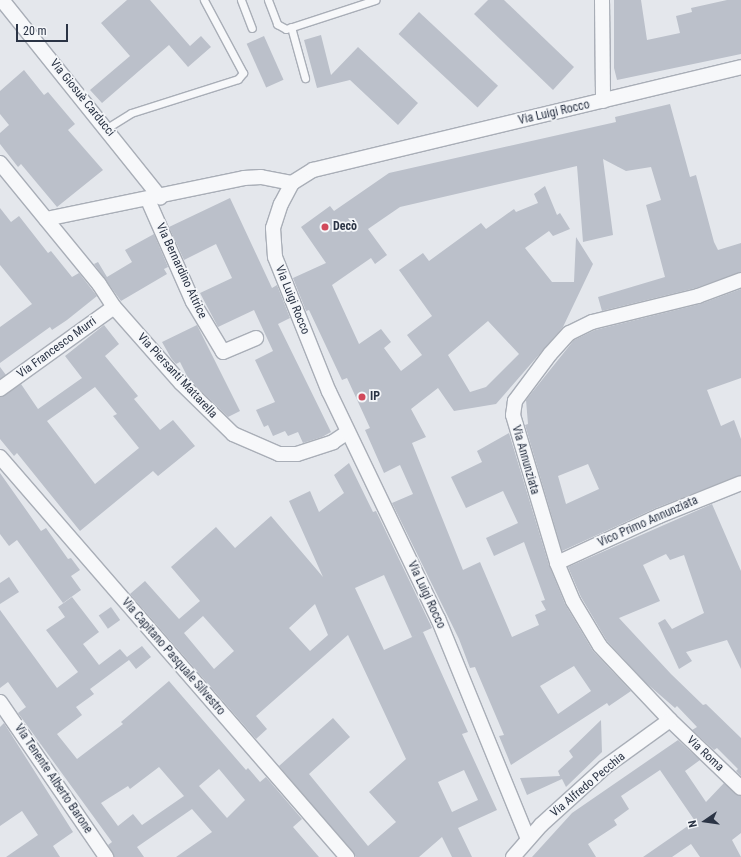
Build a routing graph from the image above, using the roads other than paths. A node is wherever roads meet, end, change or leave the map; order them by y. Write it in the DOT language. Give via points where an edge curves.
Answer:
graph roads {
  1 [pos="2,0"];
  2 [pos="204,0"];
  3 [pos="241,0"];
  4 [pos="268,0"];
  5 [pos="375,0"];
  6 [pos="602,0"];
  7 [pos="291,27"];
  8 [pos="252,28"];
  9 [pos="741,68"];
  10 [pos="304,78"];
  11 [pos="603,101"];
  12 [pos="107,128"];
  13 [pos="0,163"];
  14 [pos="292,184"];
  15 [pos="154,198"];
  16 [pos="46,219"];
  17 [pos="741,280"];
  18 [pos="114,306"];
  19 [pos="256,338"];
  20 [pos="0,389"];
  21 [pos="348,432"];
  22 [pos="0,457"];
  23 [pos="741,483"];
  24 [pos="557,563"];
  25 [pos="0,702"];
  26 [pos="670,720"];
  27 [pos="741,788"];
  28 [pos="528,839"];
  29 [pos="106,857"];
  30 [pos="347,857"];
  31 [pos="513,857"];
  1 -- 12 [label="street, Via Giosuè Carducci"];
  2 -- 12 [label="lane" via="243,73 238,79 131,113"];
  3 -- 8 [label="lane"];
  4 -- 7 [label="lane" via="276,24 286,29"];
  5 -- 7 [label="lane"];
  6 -- 11 [label="street"];
  7 -- 10 [label="lane"];
  9 -- 11 [label="street, Via Luigi Rocco"];
  11 -- 14 [label="street, Via Luigi Rocco" via="313,170"];
  12 -- 15 [label="street, Via Giosuè Carducci"];
  13 -- 16 [label="street, Via Piersanti Mattarella"];
  14 -- 15 [label="street" via="261,177 244,178"];
  14 -- 21 [label="street, Via Luigi Rocco" via="281,204 273,228 275,257 329,392"];
  15 -- 16 [label="street"];
  15 -- 19 [label="street, Via Bernardino Attrice" via="193,302 223,352"];
  16 -- 18 [label="street, Via Piersanti Mattarella"];
  17 -- 24 [label="street, Via Annunziata" via="698,296 592,322 569,333 550,354 515,402 513,415 516,432"];
  18 -- 20 [label="street, Via Francesco Murri"];
  18 -- 21 [label="street, Via Piersanti Mattarella" via="181,383 233,434 279,454 297,454 321,448"];
  21 -- 28 [label="street, Via Luigi Rocco" via="438,619"];
  22 -- 30 [label="street, Via Capitano Pasquale Silvestro"];
  23 -- 24 [label="street, Vico Primo Annunziata" via="659,516"];
  24 -- 26 [label="street, Via Annunziata" via="573,601 600,646"];
  25 -- 29 [label="street, Via Tenente Alberto Barone"];
  26 -- 27 [label="street, Via Roma"];
  26 -- 28 [label="street, Via Alfredo Pecchia" via="605,767"];
  28 -- 31 [label="street, Via Alfredo Pecchia"];
}
